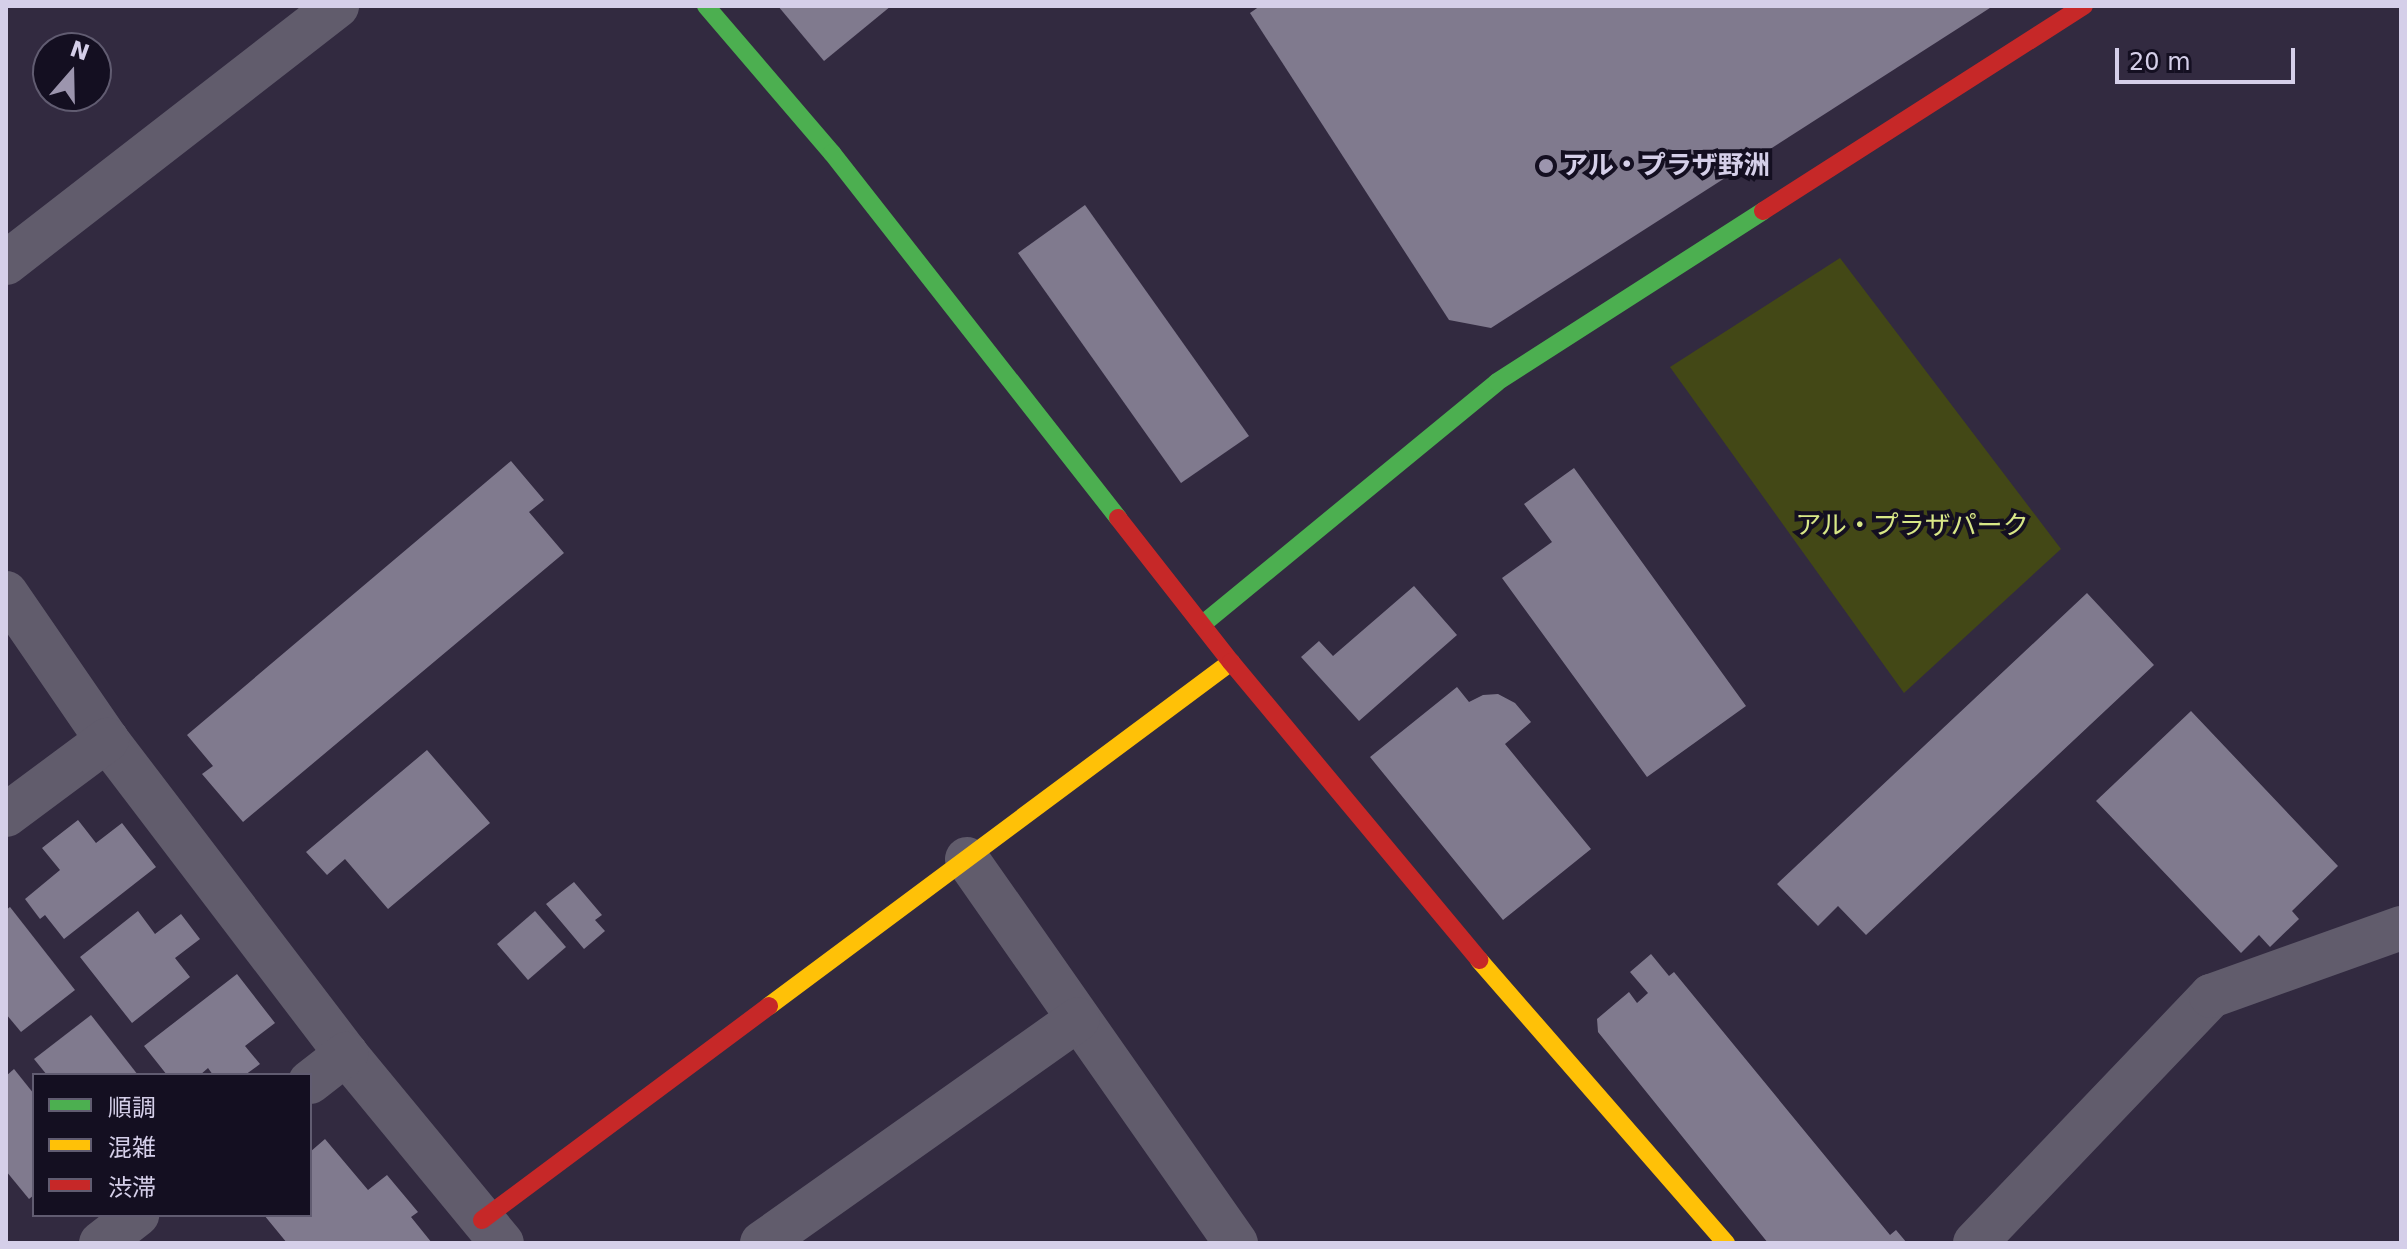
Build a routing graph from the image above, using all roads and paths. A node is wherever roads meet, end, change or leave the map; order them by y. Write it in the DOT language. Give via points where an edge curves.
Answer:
graph roads {
  1 [pos="337,6"];
  2 [pos="706,6"];
  3 [pos="2084,6"];
  4 [pos="6,263"];
  5 [pos="6,593"];
  6 [pos="1204,623"];
  7 [pos="1231,662"];
  8 [pos="107,740"];
  9 [pos="6,815"];
  10 [pos="967,859"];
  11 [pos="2401,928"];
  12 [pos="1078,1019"];
  13 [pos="346,1054"];
  14 [pos="312,1080"];
  15 [pos="134,1217"];
  16 [pos="492,1232"];
  17 [pos="101,1243"];
  18 [pos="762,1243"];
  19 [pos="1236,1243"];
  20 [pos="1726,1243"];
  21 [pos="1975,1243"];
  1 -- 4 [label="street"];
  2 -- 6 [label="street" via="832,153"];
  3 -- 6 [label="street" via="1497,382"];
  5 -- 8 [label="street"];
  6 -- 7 [label="street"];
  7 -- 10 [label="street"];
  7 -- 20 [label="street" via="1430,904"];
  8 -- 9 [label="street"];
  8 -- 13 [label="street"];
  10 -- 12 [label="street"];
  10 -- 16 [label="street"];
  11 -- 21 [label="street" via="2211,996"];
  12 -- 18 [label="street"];
  12 -- 19 [label="street"];
  13 -- 14 [label="street"];
  13 -- 16 [label="street"];
  15 -- 17 [label="street"];
}
